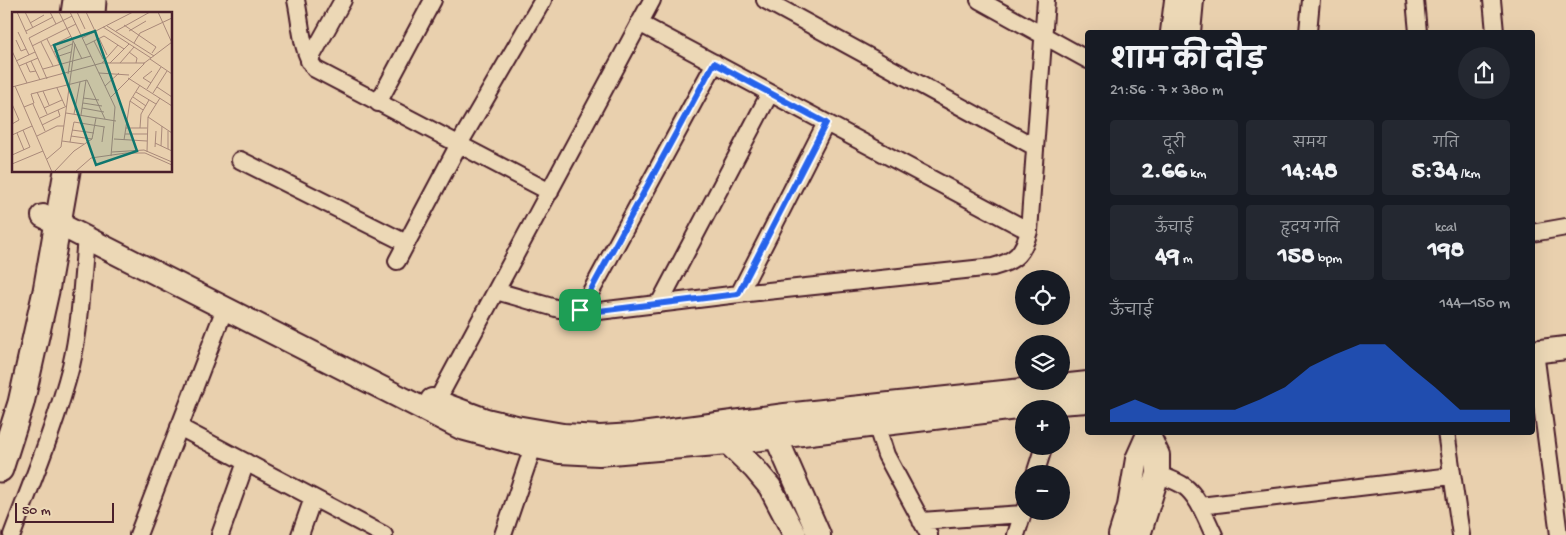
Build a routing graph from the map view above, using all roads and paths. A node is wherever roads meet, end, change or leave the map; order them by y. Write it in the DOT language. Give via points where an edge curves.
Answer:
graph roads {
  1 [pos="296,0"];
  2 [pos="343,0"];
  3 [pos="433,0"];
  4 [pos="543,0"];
  5 [pos="652,0"];
  6 [pos="765,0"];
  7 [pos="979,0"];
  8 [pos="1046,0"];
  9 [pos="1176,0"];
  10 [pos="1192,0"];
  11 [pos="1311,0"];
  12 [pos="1415,0"];
  13 [pos="1492,0"];
  14 [pos="639,23"];
  15 [pos="1172,30"];
  16 [pos="1189,30"];
  17 [pos="1308,30"];
  18 [pos="1418,30"];
  19 [pos="1494,30"];
  20 [pos="1043,35"];
  21 [pos="1085,58"];
  22 [pos="309,61"];
  23 [pos="714,63"];
  24 [pos="770,93"];
  25 [pos="378,103"];
  26 [pos="826,123"];
  27 [pos="459,144"];
  28 [pos="1035,147"];
  29 [pos="240,160"];
  30 [pos="50,172"];
  31 [pos="67,172"];
  32 [pos="550,192"];
  33 [pos="52,212"];
  34 [pos="1566,227"];
  35 [pos="1029,231"];
  36 [pos="1535,233"];
  37 [pos="86,237"];
  38 [pos="406,243"];
  39 [pos="397,261"];
  40 [pos="496,290"];
  41 [pos="738,294"];
  42 [pos="659,304"];
  43 [pos="225,308"];
  44 [pos="580,310"];
  45 [pos="1566,348"];
  46 [pos="1535,352"];
  47 [pos="1535,359"];
  48 [pos="1085,384"];
  49 [pos="1085,401"];
  50 [pos="1070,404"];
  51 [pos="433,408"];
  52 [pos="1015,410"];
  53 [pos="0,415"];
  54 [pos="876,424"];
  55 [pos="179,427"];
  56 [pos="761,432"];
  57 [pos="1148,435"];
  58 [pos="1149,435"];
  59 [pos="1446,435"];
  60 [pos="728,443"];
  61 [pos="533,447"];
  62 [pos="246,462"];
  63 [pos="0,469"];
  64 [pos="1158,474"];
  65 [pos="1452,476"];
  66 [pos="313,498"];
  67 [pos="1200,506"];
  68 [pos="1015,513"];
  69 [pos="1021,520"];
  70 [pos="925,528"];
  71 [pos="1561,532"];
  72 [pos="374,533"];
  73 [pos="12,535"];
  74 [pos="138,535"];
  75 [pos="220,535"];
  76 [pos="300,535"];
  77 [pos="503,535"];
  78 [pos="795,535"];
  79 [pos="819,535"];
  80 [pos="1016,535"];
  81 [pos="1120,535"];
  82 [pos="1139,535"];
  83 [pos="1214,535"];
  84 [pos="1460,535"];
  1 -- 22 [label="street"];
  2 -- 22 [label="street"];
  3 -- 25 [label="street"];
  4 -- 27 [label="street"];
  5 -- 14 [label="street"];
  6 -- 28 [label="street"];
  7 -- 20 [label="street"];
  8 -- 20 [label="street"];
  9 -- 15 [label="street"];
  10 -- 16 [label="street"];
  11 -- 17 [label="street"];
  12 -- 18 [label="street"];
  13 -- 19 [label="street"];
  14 -- 23 [label="street"];
  14 -- 32 [label="street"];
  20 -- 21 [label="street"];
  20 -- 28 [label="street"];
  22 -- 25 [label="street" via="323,74"];
  23 -- 24 [label="street"];
  23 -- 44 [label="street"];
  24 -- 26 [label="street"];
  24 -- 42 [label="street"];
  25 -- 27 [label="street"];
  26 -- 35 [label="street"];
  26 -- 41 [label="street"];
  27 -- 32 [label="street"];
  27 -- 38 [label="street"];
  28 -- 35 [label="street"];
  29 -- 38 [label="street"];
  30 -- 33 [label="main road"];
  31 -- 33 [label="main road"];
  32 -- 40 [label="street"];
  33 -- 37 [label="street"];
  33 -- 51 [label="street" via="384,374"];
  33 -- 53 [label="main road" via="12,381"];
  33 -- 63 [label="main road" via="46,291 21,403"];
  34 -- 36 [label="street"];
  35 -- 41 [label="street" via="1019,253 1008,263 993,267"];
  37 -- 43 [label="street"];
  37 -- 73 [label="street" via="79,321 71,364 48,442"];
  38 -- 39 [label="street"];
  40 -- 44 [label="street" via="559,309"];
  40 -- 51 [label="street"];
  41 -- 42 [label="street"];
  42 -- 44 [label="street"];
  43 -- 51 [label="street"];
  43 -- 55 [label="street"];
  45 -- 46 [label="street"];
  47 -- 71 [label="street"];
  48 -- 56 [label="street"];
  49 -- 50 [label="street"];
  51 -- 56 [label="street" via="563,435"];
  51 -- 61 [label="street" via="461,428"];
  52 -- 54 [label="street"];
  54 -- 56 [label="street"];
  54 -- 70 [label="street" via="886,454"];
  55 -- 62 [label="street"];
  55 -- 74 [label="street"];
  56 -- 60 [label="street"];
  56 -- 79 [label="street"];
  57 -- 81 [label="street" via="1137,459"];
  58 -- 64 [label="street" via="1158,455"];
  59 -- 65 [label="street"];
  60 -- 61 [label="street" via="600,454"];
  60 -- 78 [label="street" via="770,487"];
  61 -- 77 [label="street"];
  62 -- 66 [label="street"];
  62 -- 75 [label="street"];
  64 -- 67 [label="street" via="1184,486"];
  64 -- 82 [label="street"];
  65 -- 67 [label="street"];
  65 -- 84 [label="street"];
  66 -- 72 [label="street"];
  66 -- 76 [label="street"];
  67 -- 83 [label="street"];
  68 -- 70 [label="street"];
  69 -- 80 [label="street"];
}
